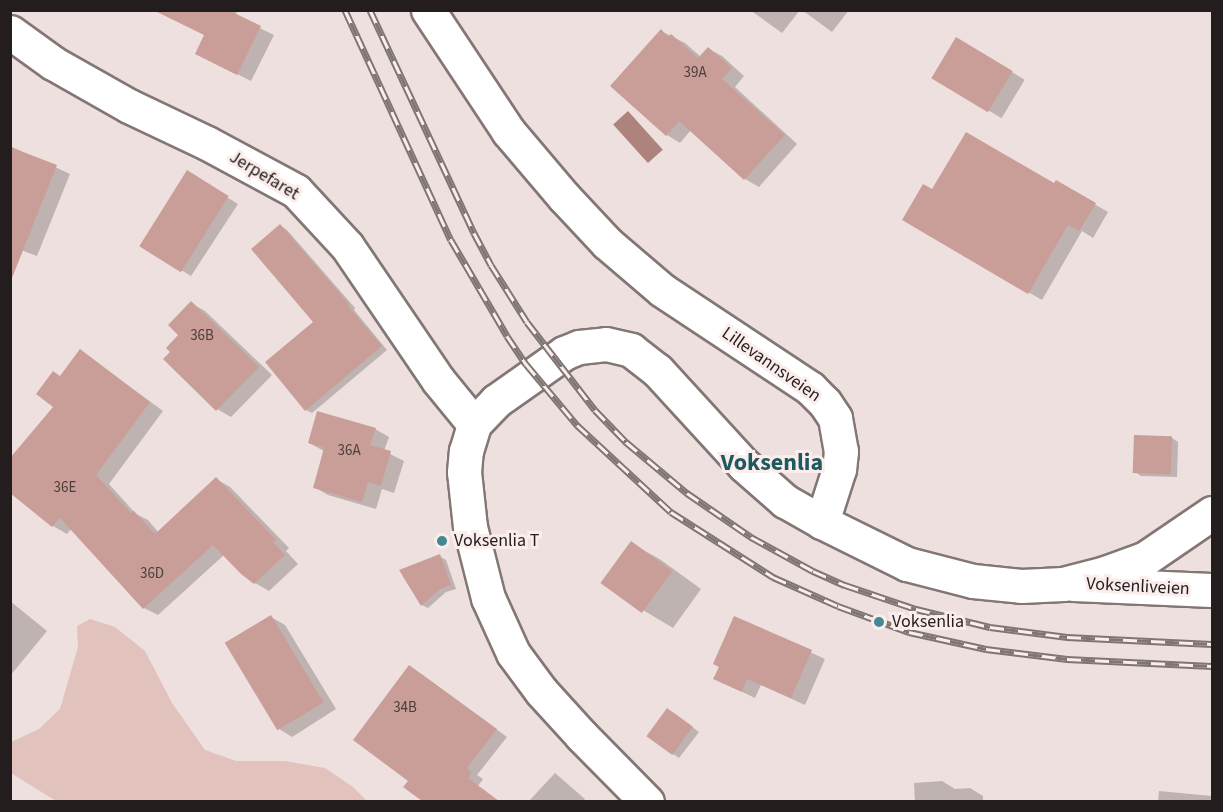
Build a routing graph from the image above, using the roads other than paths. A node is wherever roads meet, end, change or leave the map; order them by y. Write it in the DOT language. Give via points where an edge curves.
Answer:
graph roads {
  1 [pos="428,10"];
  2 [pos="10,32"];
  3 [pos="474,424"];
  4 [pos="1212,513"];
  5 [pos="822,522"];
  6 [pos="1063,584"];
  7 [pos="1212,590"];
  8 [pos="647,801"];
  1 -- 5 [label="street, Lillevannsveien" via="508,131 607,243 662,290 810,388 825,402 835,418 841,451"];
  2 -- 3 [label="street, Jerpefaret" via="53,63 129,106 296,191 347,246 438,380"];
  3 -- 5 [label="street" via="496,401 564,353 592,344 618,346 637,354 657,370 744,465 785,501"];
  3 -- 8 [label="street" via="466,451 465,496 478,566 500,628 541,691"];
  4 -- 6 [label="street" via="1146,558"];
  5 -- 6 [label="street" via="908,564 973,581 1021,586"];
  6 -- 7 [label="street, Voksenliveien"];
}
